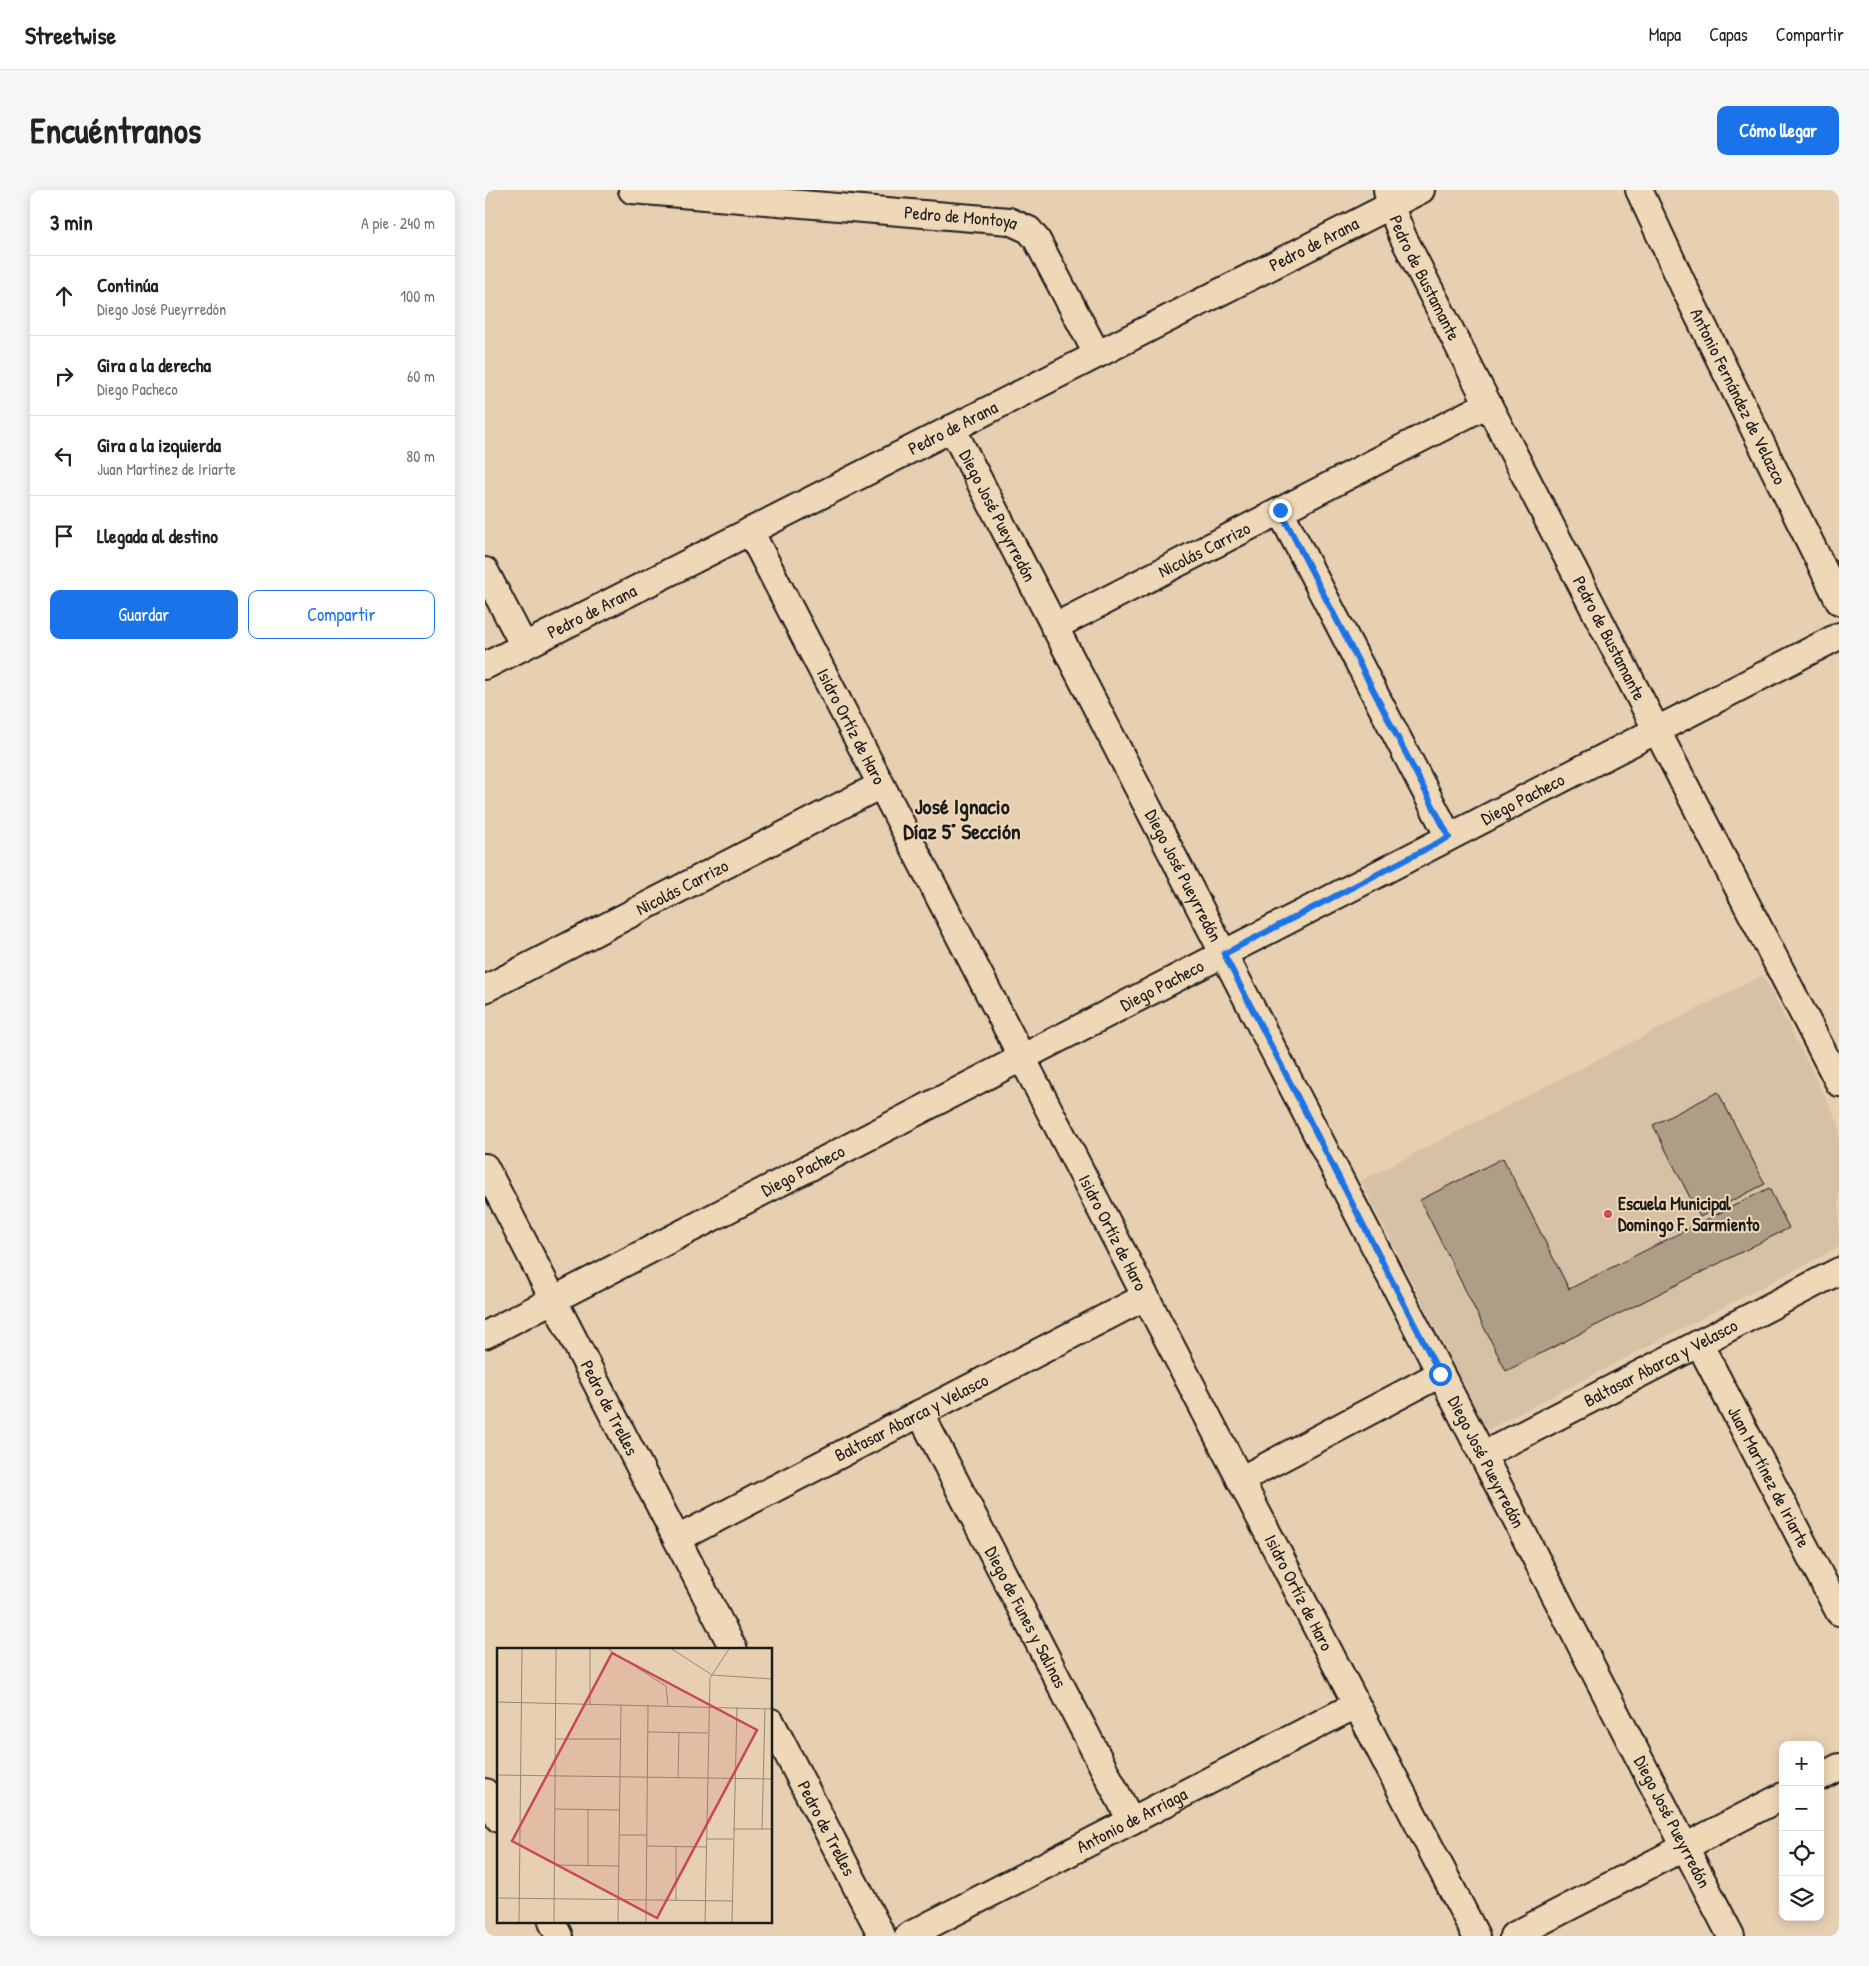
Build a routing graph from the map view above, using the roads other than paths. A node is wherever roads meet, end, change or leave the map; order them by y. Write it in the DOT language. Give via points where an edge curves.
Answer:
graph roads {
  1 [pos="631,190"];
  2 [pos="1421,190"];
  3 [pos="1639,190"];
  4 [pos="1389,197"];
  5 [pos="1097,354"];
  6 [pos="1488,404"];
  7 [pos="952,428"];
  8 [pos="1280,510"];
  9 [pos="750,531"];
  10 [pos="485,571"];
  11 [pos="1839,601"];
  12 [pos="1054,627"];
  13 [pos="1839,636"];
  14 [pos="525,646"];
  15 [pos="485,666"];
  16 [pos="1657,730"];
  17 [pos="881,785"];
  18 [pos="1449,837"];
  19 [pos="1224,954"];
  20 [pos="485,989"];
  21 [pos="1022,1057"];
  22 [pos="1839,1083"];
  23 [pos="485,1167"];
  24 [pos="1839,1271"];
  25 [pos="1145,1296"];
  26 [pos="553,1300"];
  27 [pos="485,1335"];
  28 [pos="1699,1343"];
  29 [pos="1440,1374"];
  30 [pos="920,1413"];
  31 [pos="1483,1455"];
  32 [pos="1240,1480"];
  33 [pos="677,1539"];
  34 [pos="1839,1612"];
  35 [pos="733,1648"];
  36 [pos="1356,1705"];
  37 [pos="773,1726"];
  38 [pos="1839,1767"];
  39 [pos="1824,1775"];
  40 [pos="485,1792"];
  41 [pos="1779,1798"];
  42 [pos="497,1815"];
  43 [pos="1131,1821"];
  44 [pos="1685,1847"];
  45 [pos="553,1924"];
  46 [pos="559,1936"];
  47 [pos="882,1936"];
  48 [pos="908,1936"];
  49 [pos="1475,1936"];
  50 [pos="1513,1936"];
  51 [pos="1731,1936"];
  1 -- 5 [label="street, Pedro de Montoya" via="1009,221 1029,230 1037,240"];
  2 -- 4 [label="street, Pedro de Arana"];
  3 -- 11 [label="street, Antonio Fernández de Velazco"];
  4 -- 5 [label="street, Pedro de Arana"];
  4 -- 6 [label="street, Pedro de Bustamante" via="1403,237"];
  5 -- 7 [label="street, Pedro de Arana"];
  6 -- 8 [label="street, Nicolás Carrizo"];
  6 -- 16 [label="street, Pedro de Bustamante"];
  7 -- 9 [label="street, Pedro de Arana"];
  7 -- 12 [label="street, Diego José Pueyrredón"];
  8 -- 12 [label="street, Nicolás Carrizo"];
  8 -- 18 [label="street"];
  9 -- 14 [label="street, Pedro de Arana"];
  9 -- 17 [label="street, Isidro Ortíz de Haro"];
  10 -- 14 [label="street"];
  12 -- 19 [label="street, Diego José Pueyrredón"];
  13 -- 16 [label="street, Diego Pacheco"];
  14 -- 15 [label="street, Pedro de Arana"];
  16 -- 18 [label="street, Diego Pacheco"];
  16 -- 22 [label="street, Pedro de Bustamante"];
  17 -- 20 [label="street, Nicolás Carrizo"];
  17 -- 21 [label="street, Isidro Ortíz de Haro"];
  18 -- 19 [label="street, Diego Pacheco"];
  19 -- 21 [label="street, Diego Pacheco"];
  19 -- 29 [label="street, Diego José Pueyrredón"];
  21 -- 25 [label="street, Isidro Ortíz de Haro"];
  21 -- 26 [label="street, Diego Pacheco"];
  23 -- 26 [label="street, Pedro de Trelles"];
  24 -- 28 [label="street, Baltasar Abarca y Velasco"];
  25 -- 30 [label="street, Baltasar Abarca y Velasco"];
  25 -- 32 [label="street, Isidro Ortíz de Haro"];
  26 -- 27 [label="street, Diego Pacheco"];
  26 -- 33 [label="street, Pedro de Trelles"];
  28 -- 31 [label="street, Baltasar Abarca y Velasco"];
  28 -- 34 [label="street, Juan Martínez de Iriarte"];
  29 -- 31 [label="street, Diego José Pueyrredón"];
  29 -- 32 [label="street"];
  30 -- 33 [label="street, Baltasar Abarca y Velasco"];
  30 -- 43 [label="street, Diego de Funes y Salinas"];
  31 -- 44 [label="street, Diego José Pueyrredón"];
  32 -- 36 [label="street, Isidro Ortíz de Haro"];
  33 -- 35 [label="street, Pedro de Trelles"];
  36 -- 43 [label="street, Antonio de Arriaga"];
  36 -- 49 [label="street, Isidro Ortíz de Haro"];
  37 -- 47 [label="street, Pedro de Trelles"];
  38 -- 39 [label="street"];
  40 -- 42 [label="street"];
  41 -- 44 [label="street"];
  43 -- 48 [label="street, Antonio de Arriaga"];
  44 -- 50 [label="street"];
  44 -- 51 [label="street, Diego José Pueyrredón"];
  45 -- 46 [label="street"];
}
